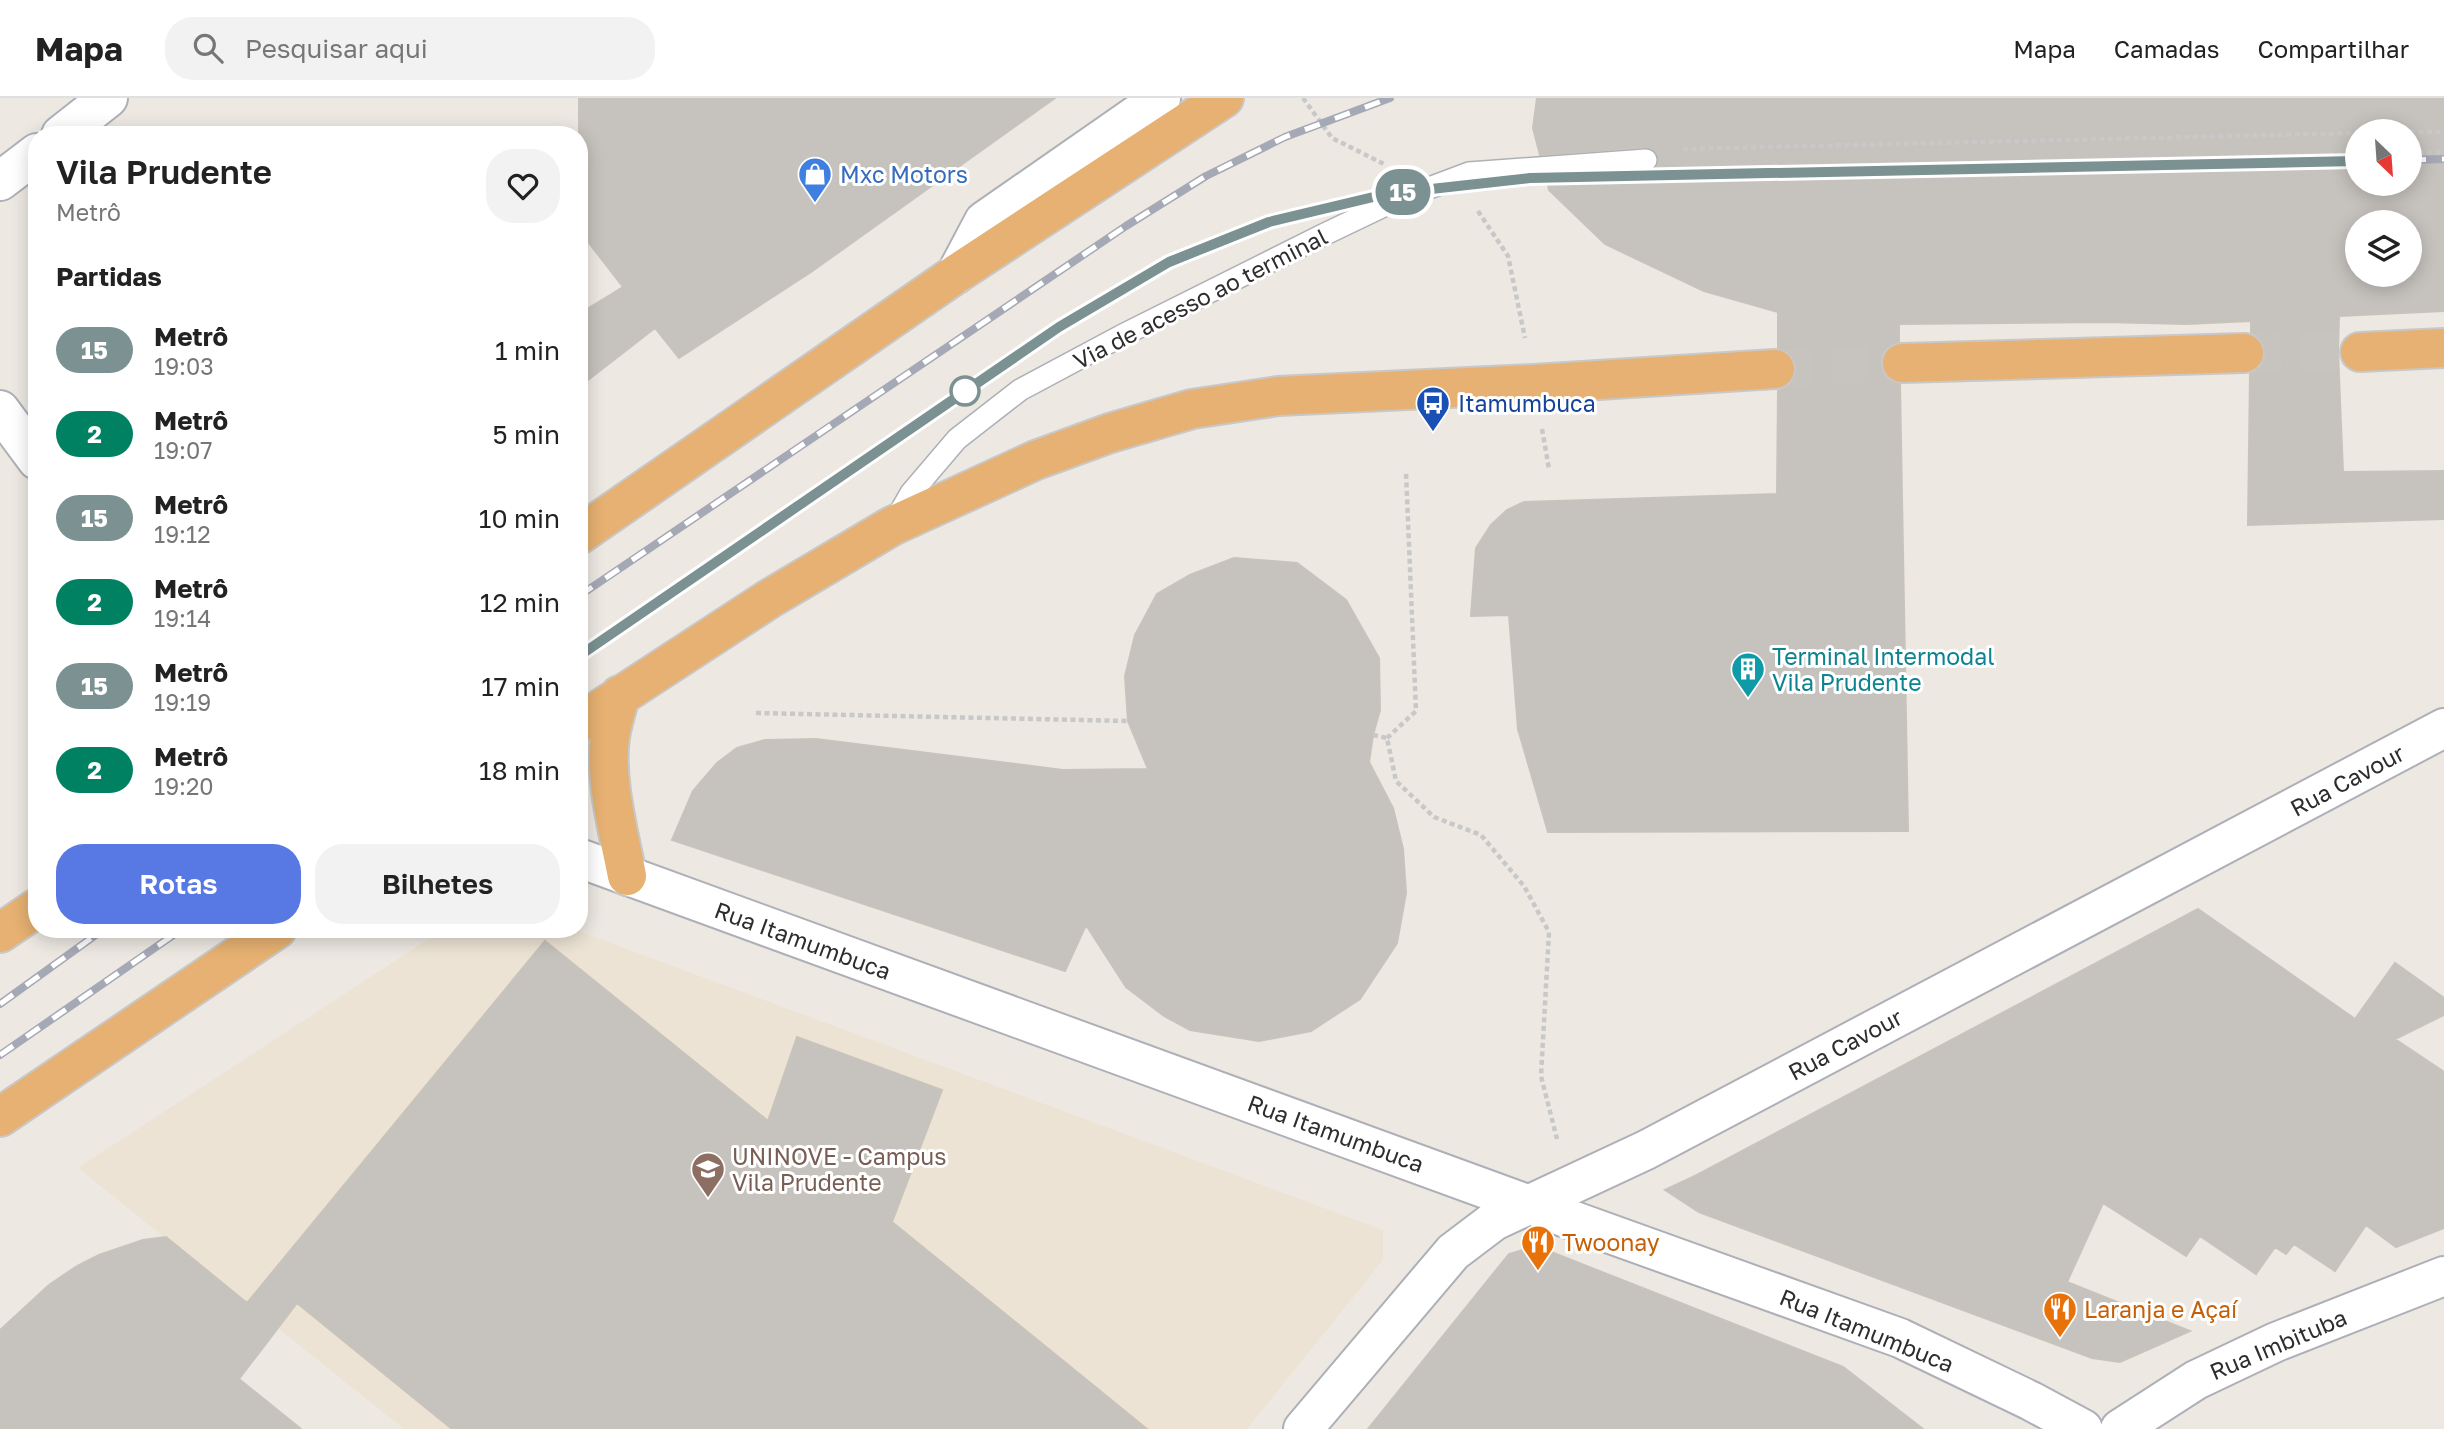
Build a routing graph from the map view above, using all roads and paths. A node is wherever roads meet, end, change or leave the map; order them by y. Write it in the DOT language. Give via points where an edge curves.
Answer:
graph roads {
  1 [pos="108,98"];
  2 [pos="1161,98"];
  3 [pos="1224,98"];
  4 [pos="1303,98"];
  5 [pos="72,126"];
  6 [pos="2444,131"];
  7 [pos="2422,132"];
  8 [pos="2345,134"];
  9 [pos="1678,149"];
  10 [pos="2444,152"];
  11 [pos="2422,153"];
  12 [pos="2345,154"];
  13 [pos="28,160"];
  14 [pos="1646,160"];
  15 [pos="1678,170"];
  16 [pos="0,181"];
  17 [pos="1439,187"];
  18 [pos="956,274"];
  19 [pos="2444,348"];
  20 [pos="2360,352"];
  21 [pos="2244,353"];
  22 [pos="1902,363"];
  23 [pos="1775,369"];
  24 [pos="1534,384"];
  25 [pos="0,410"];
  26 [pos="28,448"];
  27 [pos="1406,473"];
  28 [pos="892,526"];
  29 [pos="588,529"];
  30 [pos="620,695"];
  31 [pos="756,713"];
  32 [pos="588,717"];
  33 [pos="1128,721"];
  34 [pos="2444,728"];
  35 [pos="1373,735"];
  36 [pos="1387,738"];
  37 [pos="588,861"];
  38 [pos="627,876"];
  39 [pos="28,914"];
  40 [pos="0,933"];
  41 [pos="263,938"];
  42 [pos="0,1117"];
  43 [pos="1559,1146"];
  44 [pos="1527,1204"];
  45 [pos="2444,1276"];
  46 [pos="1303,1429"];
  47 [pos="2083,1429"];
  48 [pos="2120,1429"];
  1 -- 5 [label="street"];
  2 -- 18 [label="street" via="984,221"];
  3 -- 18 [label="highway"];
  4 -- 17 [label="path" via="1332,138"];
  6 -- 7 [label="path"];
  8 -- 9 [label="path"];
  10 -- 11 [label="path"];
  12 -- 15 [label="path"];
  13 -- 16 [label="street"];
  14 -- 17 [label="lane, Via de acesso ao terminal" via="1469,173"];
  17 -- 24 [label="path" via="1472,201 1508,256"];
  17 -- 28 [label="lane, Via de acesso ao terminal" via="1392,202 1323,234 1020,390 957,439 911,493"];
  18 -- 29 [label="highway"];
  19 -- 20 [label="highway"];
  21 -- 22 [label="highway"];
  23 -- 24 [label="highway"];
  24 -- 28 [label="highway" via="1278,396 1192,409 1036,460"];
  25 -- 26 [label="street"];
  27 -- 36 [label="path" via="1416,711"];
  28 -- 30 [label="highway"];
  30 -- 32 [label="highway"];
  30 -- 38 [label="highway" via="610,739 610,765"];
  31 -- 33 [label="path"];
  34 -- 44 [label="street, Rua Cavour" via="1646,1150"];
  35 -- 36 [label="path"];
  36 -- 43 [label="path" via="1396,781 1434,817 1480,835 1524,886 1549,932 1541,1076"];
  37 -- 38 [label="street, Rua Itamumbuca"];
  38 -- 44 [label="street, Rua Itamumbuca"];
  39 -- 40 [label="highway"];
  41 -- 42 [label="highway"];
  44 -- 46 [label="street, Rua Cavour" via="1453,1252"];
  44 -- 47 [label="street, Rua Itamumbuca" via="1900,1338"];
  45 -- 48 [label="street, Rua Imbituba" via="2276,1342 2196,1380"];
}
